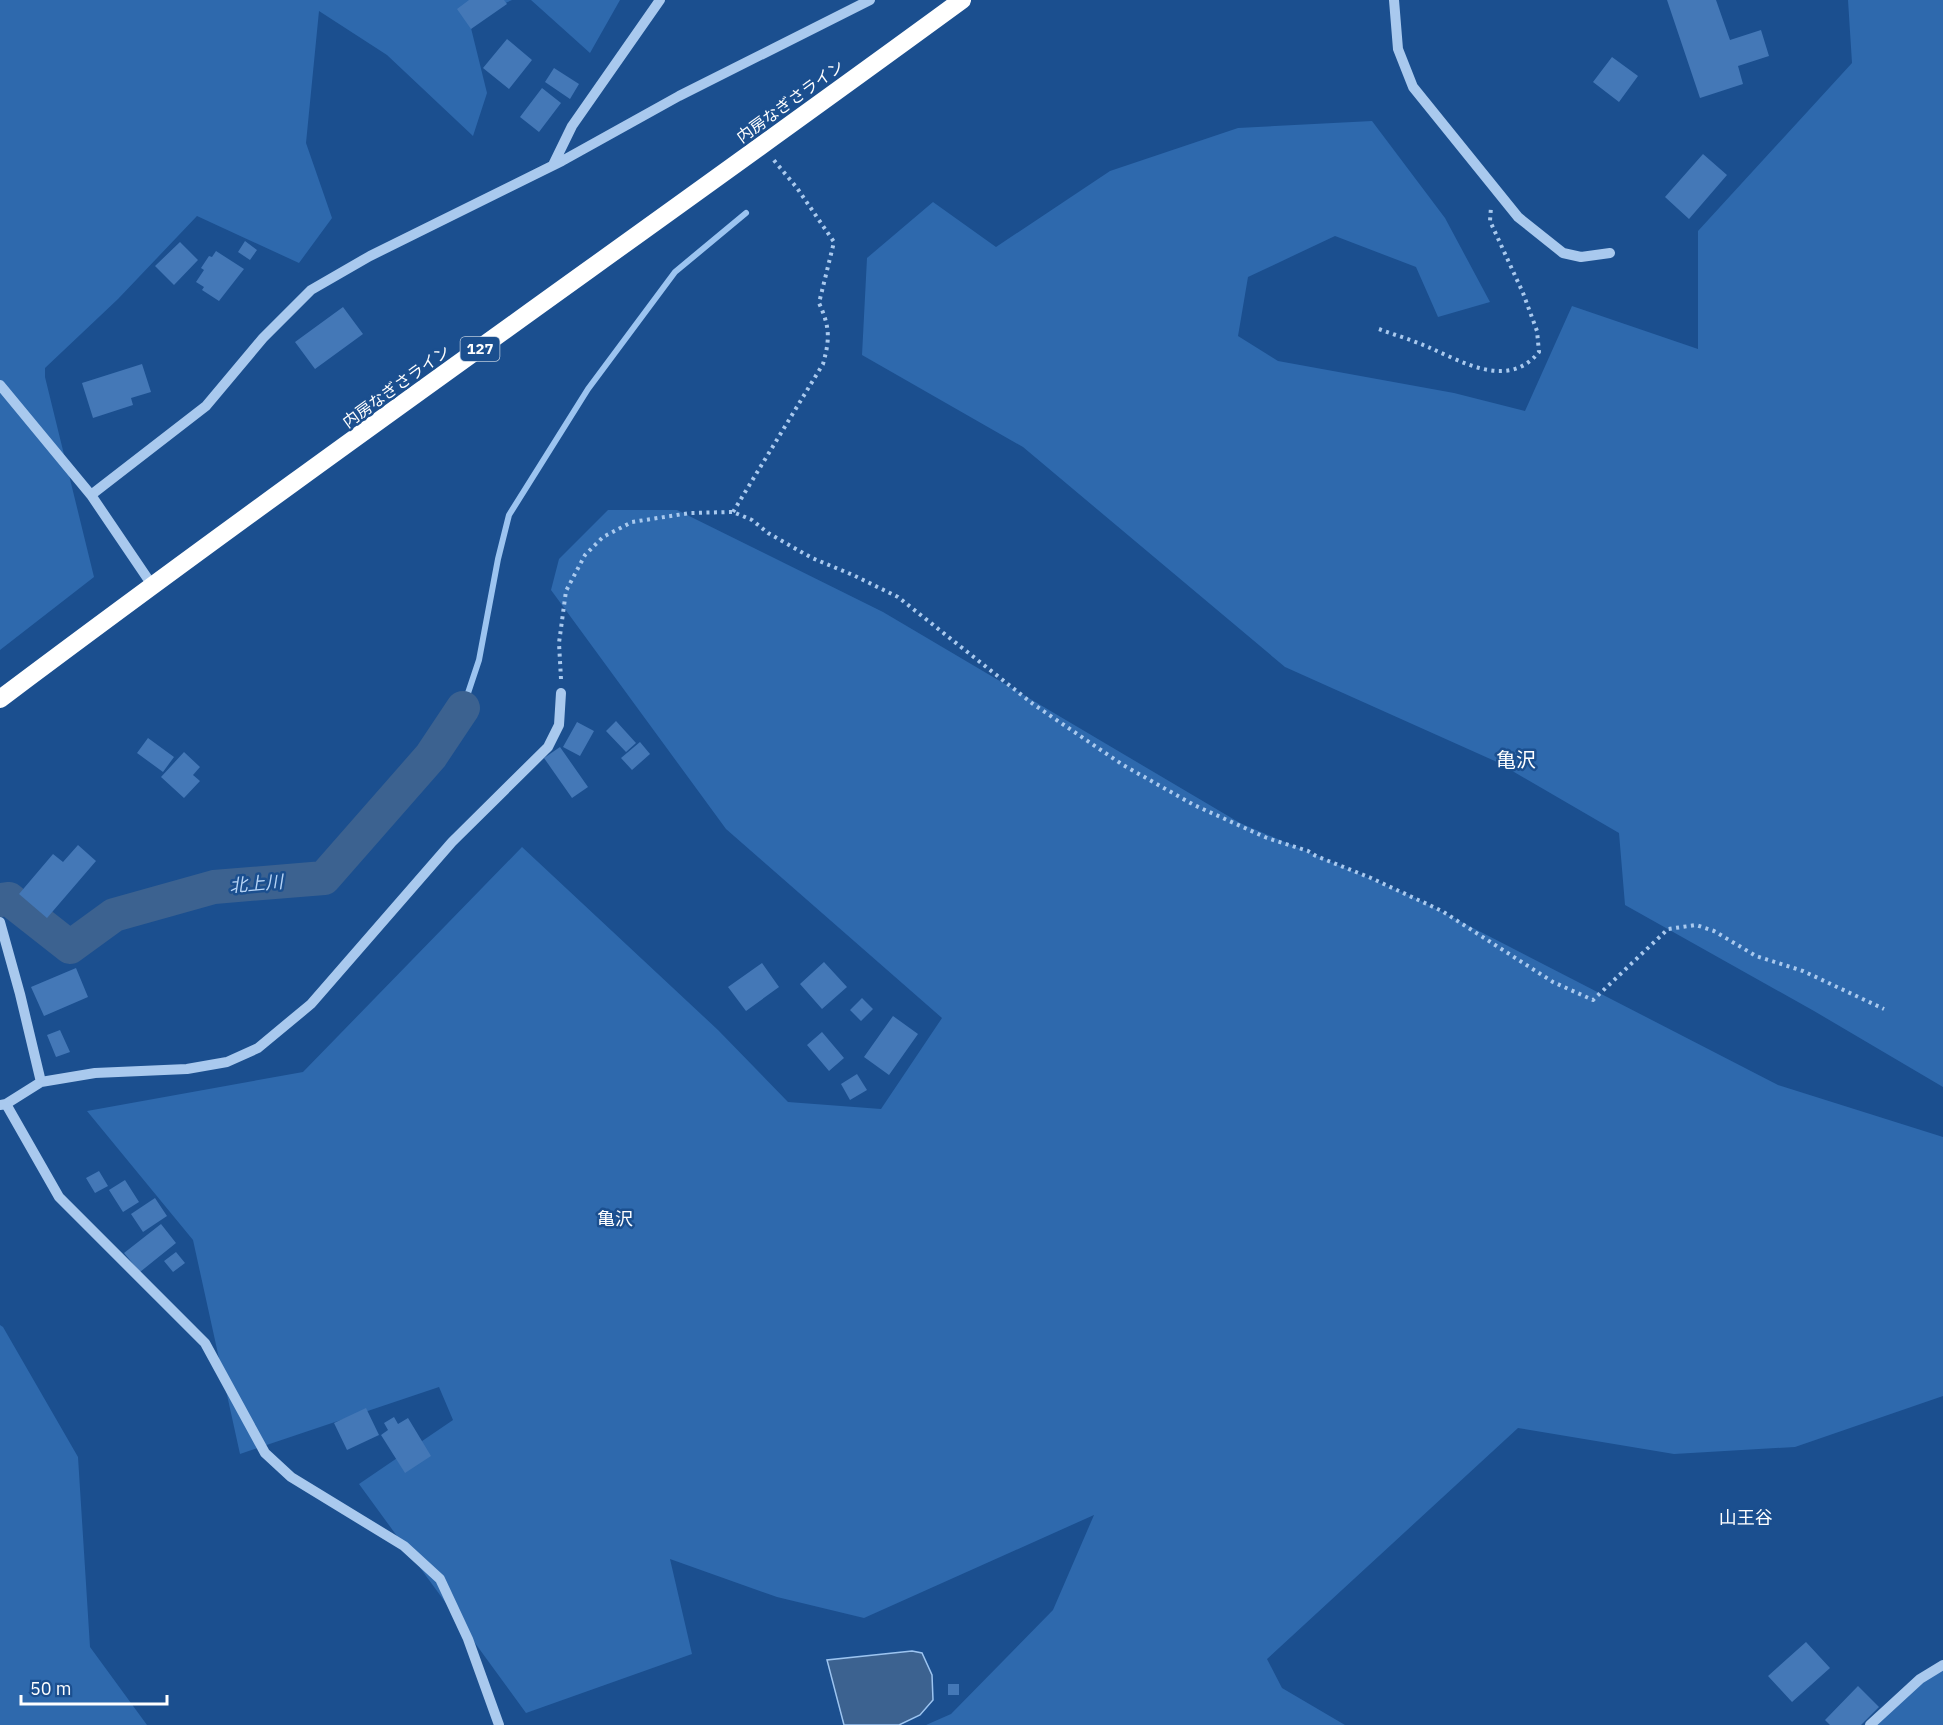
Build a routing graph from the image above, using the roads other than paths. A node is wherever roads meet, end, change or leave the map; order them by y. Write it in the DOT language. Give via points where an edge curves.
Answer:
graph roads {
  1 [pos="660,0"];
  2 [pos="870,0"];
  3 [pos="962,0"];
  4 [pos="1394,0"];
  5 [pos="553,165"];
  6 [pos="1610,253"];
  7 [pos="0,385"];
  8 [pos="91,495"];
  9 [pos="152,585"];
  10 [pos="561,693"];
  11 [pos="0,699"];
  12 [pos="0,922"];
  13 [pos="41,1082"];
  14 [pos="3,1104"];
  15 [pos="1943,1665"];
  16 [pos="499,1725"];
  17 [pos="1870,1725"];
  1 -- 5 [label="street" via="572,126"];
  2 -- 5 [label="street" via="679,96"];
  3 -- 9 [label="highway, 内房なぎさライン / 127"];
  4 -- 6 [label="street" via="1398,48 1413,87 1518,217 1563,253 1581,257"];
  5 -- 8 [label="street" via="310,290 263,338 207,406"];
  7 -- 8 [label="street"];
  8 -- 9 [label="street"];
  9 -- 11 [label="highway, 内房なぎさライン / 127"];
  10 -- 13 [label="street" via="559,724 548,747 452,842 311,1004 258,1048 227,1062 187,1069 96,1073"];
  12 -- 13 [label="street"];
  13 -- 14 [label="street"];
  14 -- 16 [label="street" via="59,1197 205,1343 265,1453 291,1477 404,1546 440,1579 468,1639"];
  15 -- 17 [label="street" via="1920,1679"];
}
